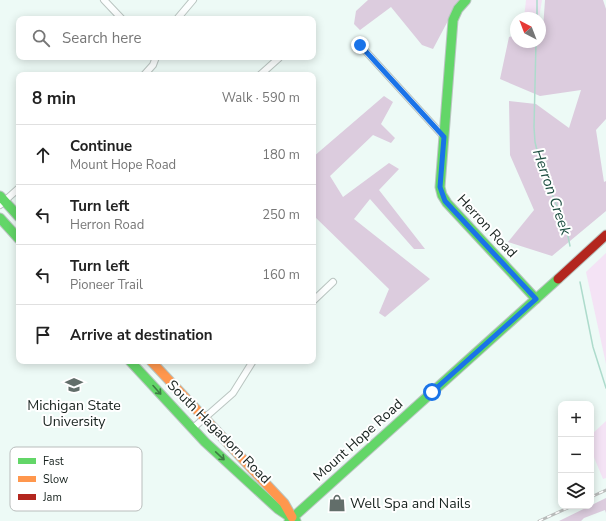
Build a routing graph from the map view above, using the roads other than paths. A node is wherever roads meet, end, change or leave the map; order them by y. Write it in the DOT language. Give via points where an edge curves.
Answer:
graph roads {
  1 [pos="104,0"];
  2 [pos="193,0"];
  3 [pos="466,0"];
  4 [pos="119,16"];
  5 [pos="180,16"];
  6 [pos="360,45"];
  7 [pos="155,60"];
  8 [pos="277,60"];
  9 [pos="147,72"];
  10 [pos="263,72"];
  11 [pos="444,137"];
  12 [pos="16,190"];
  13 [pos="1,201"];
  14 [pos="16,214"];
  15 [pos="0,218"];
  16 [pos="606,235"];
  17 [pos="16,236"];
  18 [pos="333,282"];
  19 [pos="316,298"];
  20 [pos="536,299"];
  21 [pos="133,364"];
  22 [pos="154,364"];
  23 [pos="251,364"];
  24 [pos="204,419"];
  25 [pos="192,429"];
  26 [pos="293,520"];
  1 -- 4 [label="street"];
  2 -- 5 [label="street"];
  3 -- 11 [label="street, Herron Road" via="458,8 453,20"];
  6 -- 11 [label="street"];
  7 -- 9 [label="street"];
  8 -- 10 [label="street"];
  11 -- 20 [label="street, Herron Road" via="440,187 443,198"];
  12 -- 13 [label="street"];
  13 -- 14 [label="street"];
  15 -- 17 [label="street"];
  16 -- 20 [label="street, Mount Hope Road"];
  18 -- 19 [label="street"];
  20 -- 26 [label="street, Mount Hope Road"];
  21 -- 25 [label="street, South Hagadorn Road, one-way"];
  22 -- 24 [label="street, South Hagadorn Road"];
  23 -- 24 [label="street" via="236,390"];
  24 -- 25 [label="street"];
  24 -- 26 [label="street, South Hagadorn Road" via="284,503"];
  25 -- 26 [label="street, South Hagadorn Road, one-way"];
}
